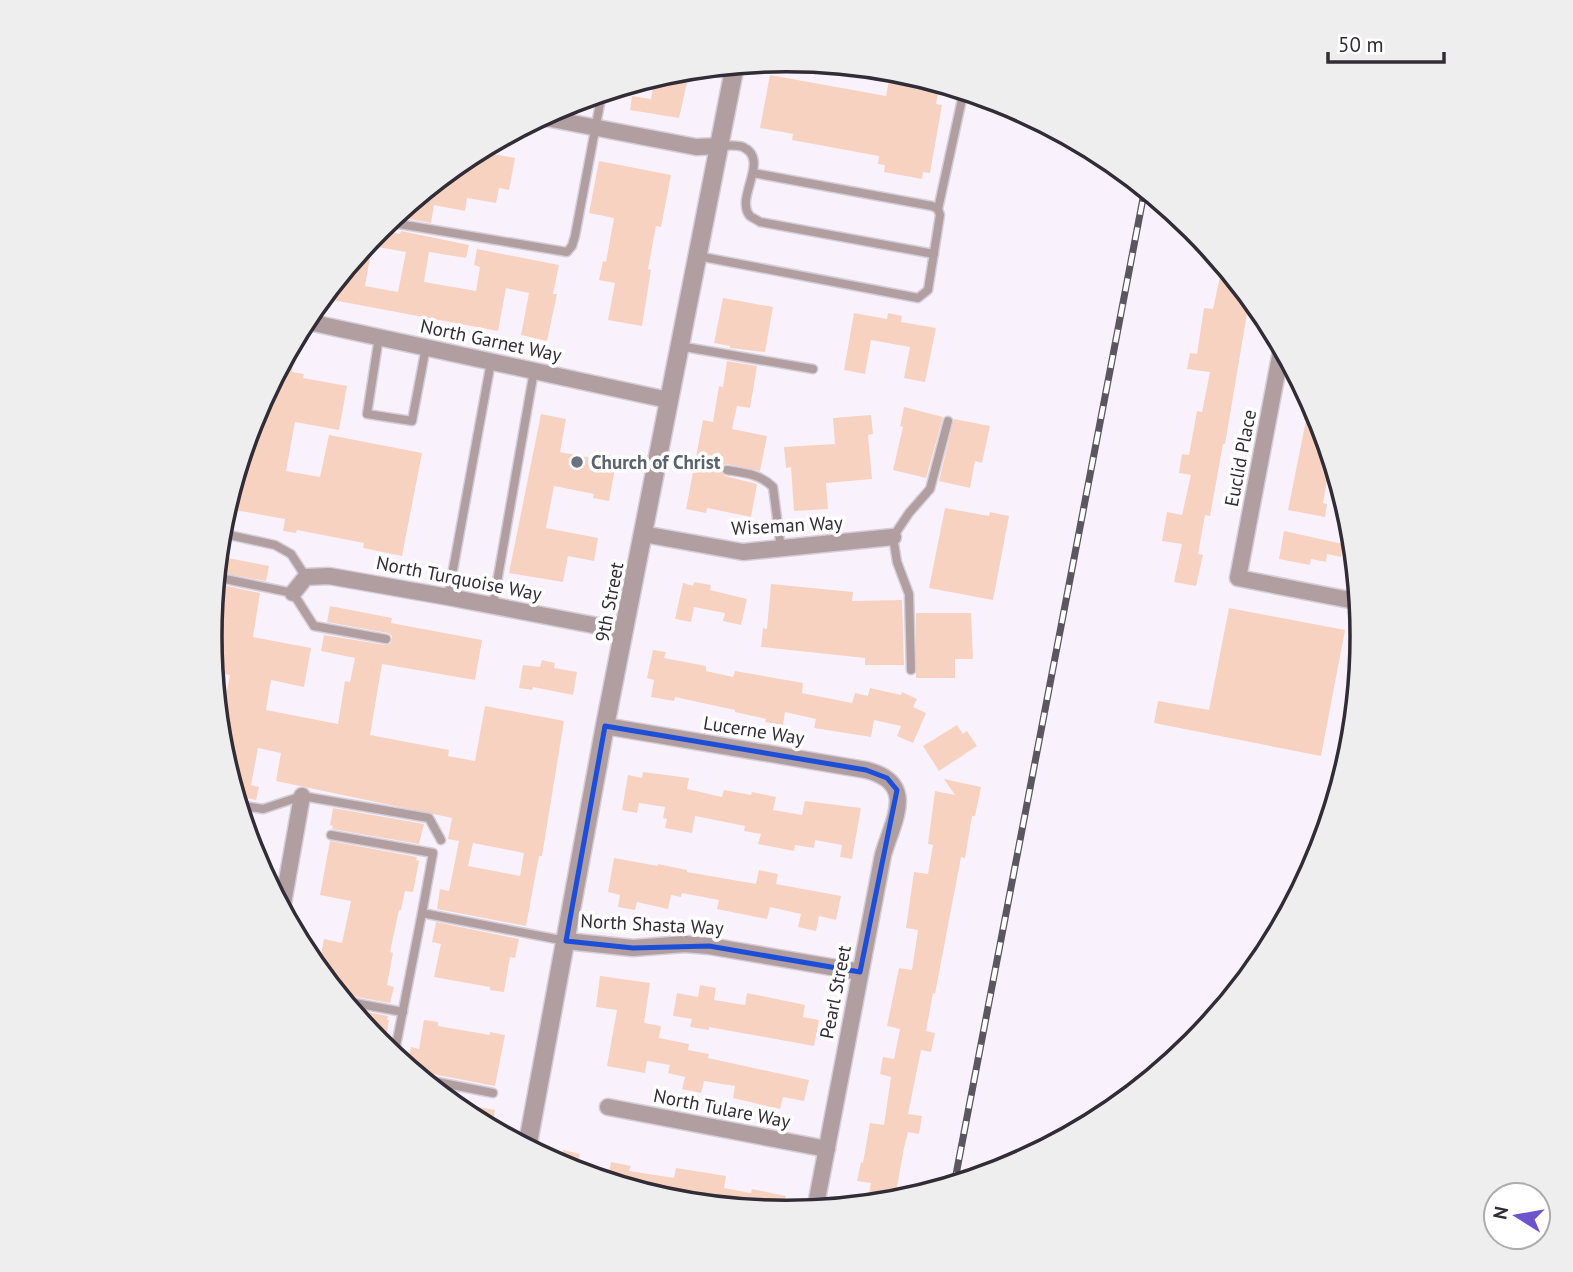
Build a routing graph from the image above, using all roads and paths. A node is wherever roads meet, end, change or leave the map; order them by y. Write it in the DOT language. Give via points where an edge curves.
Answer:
graph roads {
  1 [pos="733,75"];
  2 [pos="962,100"];
  3 [pos="600,104"];
  4 [pos="559,120"];
  5 [pos="596,127"];
  6 [pos="720,146"];
  7 [pos="753,173"];
  8 [pos="938,209"];
  9 [pos="401,224"];
  10 [pos="934,254"];
  11 [pos="698,256"];
  12 [pos="317,324"];
  13 [pos="379,337"];
  14 [pos="679,346"];
  15 [pos="426,347"];
  16 [pos="1279,361"];
  17 [pos="491,362"];
  18 [pos="813,369"];
  19 [pos="534,371"];
  20 [pos="668,400"];
  21 [pos="948,421"];
  22 [pos="727,470"];
  23 [pos="643,534"];
  24 [pos="231,535"];
  25 [pos="893,537"];
  26 [pos="781,550"];
  27 [pos="306,577"];
  28 [pos="225,579"];
  29 [pos="293,593"];
  30 [pos="448,597"];
  31 [pos="1350,600"];
  32 [pos="493,605"];
  33 [pos="624,631"];
  34 [pos="386,639"];
  35 [pos="911,670"];
  36 [pos="605,726"];
  37 [pos="893,783"];
  38 [pos="302,796"];
  39 [pos="249,806"];
  40 [pos="331,835"];
  41 [pos="442,840"];
  42 [pos="285,894"];
  43 [pos="422,913"];
  44 [pos="566,941"];
  45 [pos="860,972"];
  46 [pos="359,1004"];
  47 [pos="403,1012"];
  48 [pos="397,1043"];
  49 [pos="442,1083"];
  50 [pos="494,1093"];
  51 [pos="608,1107"];
  52 [pos="529,1138"];
  53 [pos="827,1149"];
  54 [pos="818,1199"];
  1 -- 6 [label="street, 9th Street"];
  2 -- 8 [label="lane"];
  3 -- 5 [label="lane"];
  4 -- 5 [label="street"];
  5 -- 6 [label="street" via="696,147"];
  5 -- 9 [label="lane" via="575,236 567,252"];
  6 -- 7 [label="lane" via="743,147 753,161"];
  6 -- 11 [label="street, 9th Street"];
  7 -- 8 [label="lane"];
  7 -- 10 [label="lane" via="746,206 750,216 760,222"];
  8 -- 10 [label="lane"];
  10 -- 11 [label="lane" via="928,290 918,298"];
  11 -- 14 [label="street, 9th Street"];
  12 -- 13 [label="street, North Garnet Way"];
  13 -- 15 [label="street, North Garnet Way"];
  13 -- 15 [label="lane" via="367,414 412,421"];
  14 -- 18 [label="lane"];
  14 -- 20 [label="street, 9th Street"];
  15 -- 17 [label="street, North Garnet Way"];
  16 -- 31 [label="street, Euclid Place" via="1238,578"];
  17 -- 19 [label="street, North Garnet Way"];
  17 -- 30 [label="lane"];
  19 -- 20 [label="street, North Garnet Way"];
  19 -- 32 [label="lane"];
  20 -- 23 [label="street, 9th Street"];
  21 -- 25 [label="lane" via="930,489"];
  22 -- 26 [label="lane" via="756,475 773,487"];
  23 -- 26 [label="street, Wiseman Way" via="743,552"];
  23 -- 33 [label="street, 9th Street"];
  24 -- 27 [label="lane" via="275,545 291,555"];
  25 -- 26 [label="street, Wiseman Way"];
  25 -- 35 [label="lane" via="909,594"];
  27 -- 29 [label="street"];
  27 -- 30 [label="street, North Turquoise Way" via="328,576"];
  28 -- 29 [label="lane"];
  29 -- 34 [label="lane" via="314,626"];
  30 -- 32 [label="street, North Turquoise Way"];
  32 -- 33 [label="street, North Turquoise Way"];
  33 -- 36 [label="street, 9th Street"];
  36 -- 37 [label="street, Lucerne Way" via="866,770"];
  36 -- 44 [label="street, 9th Street"];
  37 -- 45 [label="street, Pearl Street" via="898,807 883,855"];
  38 -- 39 [label="lane" via="263,809"];
  38 -- 41 [label="lane" via="429,818"];
  38 -- 42 [label="street"];
  40 -- 43 [label="lane" via="433,853"];
  43 -- 44 [label="lane"];
  43 -- 47 [label="lane"];
  44 -- 45 [label="street, North Shasta Way" via="643,948 709,946"];
  44 -- 52 [label="street, 9th Street"];
  45 -- 53 [label="street, Pearl Street"];
  46 -- 47 [label="lane"];
  47 -- 48 [label="lane"];
  49 -- 50 [label="lane"];
  51 -- 53 [label="street, North Tulare Way"];
  53 -- 54 [label="street, Pearl Street"];
}
